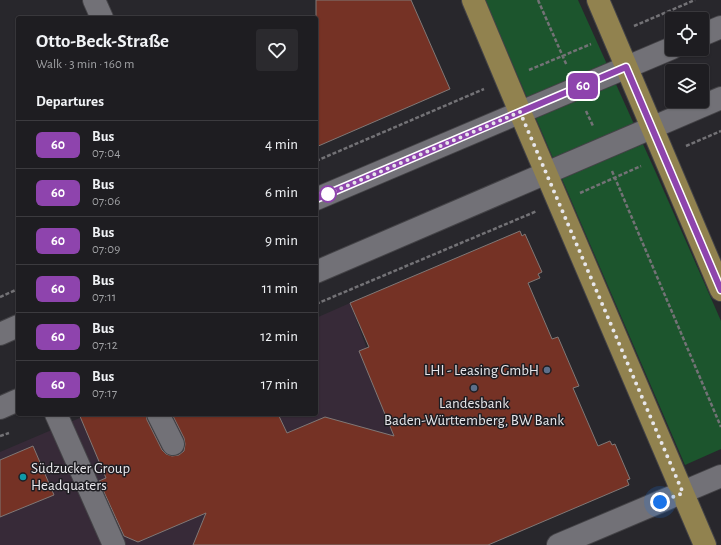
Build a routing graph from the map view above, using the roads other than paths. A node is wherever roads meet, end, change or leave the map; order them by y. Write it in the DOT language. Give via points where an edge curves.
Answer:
graph roads {
  1 [pos="94,0"];
  2 [pos="473,0"];
  3 [pos="598,0"];
  4 [pos="101,16"];
  5 [pos="721,27"];
  6 [pos="709,32"];
  7 [pos="665,51"];
  8 [pos="626,67"];
  9 [pos="721,98"];
  10 [pos="520,112"];
  11 [pos="652,128"];
  12 [pos="546,173"];
  13 [pos="318,198"];
  14 [pos="318,271"];
  15 [pos="721,290"];
  16 [pos="16,327"];
  17 [pos="0,334"];
  18 [pos="16,401"];
  19 [pos="0,408"];
  20 [pos="57,416"];
  21 [pos="159,416"];
  22 [pos="173,444"];
  23 [pos="721,476"];
  24 [pos="683,493"];
  25 [pos="114,545"];
  26 [pos="558,545"];
  27 [pos="706,545"];
  1 -- 4 [label="street"];
  2 -- 10 [label="main road"];
  3 -- 8 [label="main road"];
  5 -- 6 [label="street"];
  7 -- 8 [label="street"];
  8 -- 10 [label="street"];
  8 -- 11 [label="main road"];
  9 -- 11 [label="street"];
  10 -- 12 [label="main road"];
  10 -- 13 [label="street"];
  11 -- 12 [label="street"];
  11 -- 15 [label="main road"];
  12 -- 14 [label="street"];
  12 -- 24 [label="main road"];
  16 -- 17 [label="street"];
  18 -- 19 [label="street"];
  20 -- 25 [label="street"];
  21 -- 22 [label="street"];
  23 -- 24 [label="street"];
  24 -- 26 [label="street"];
  24 -- 27 [label="main road"];
}
